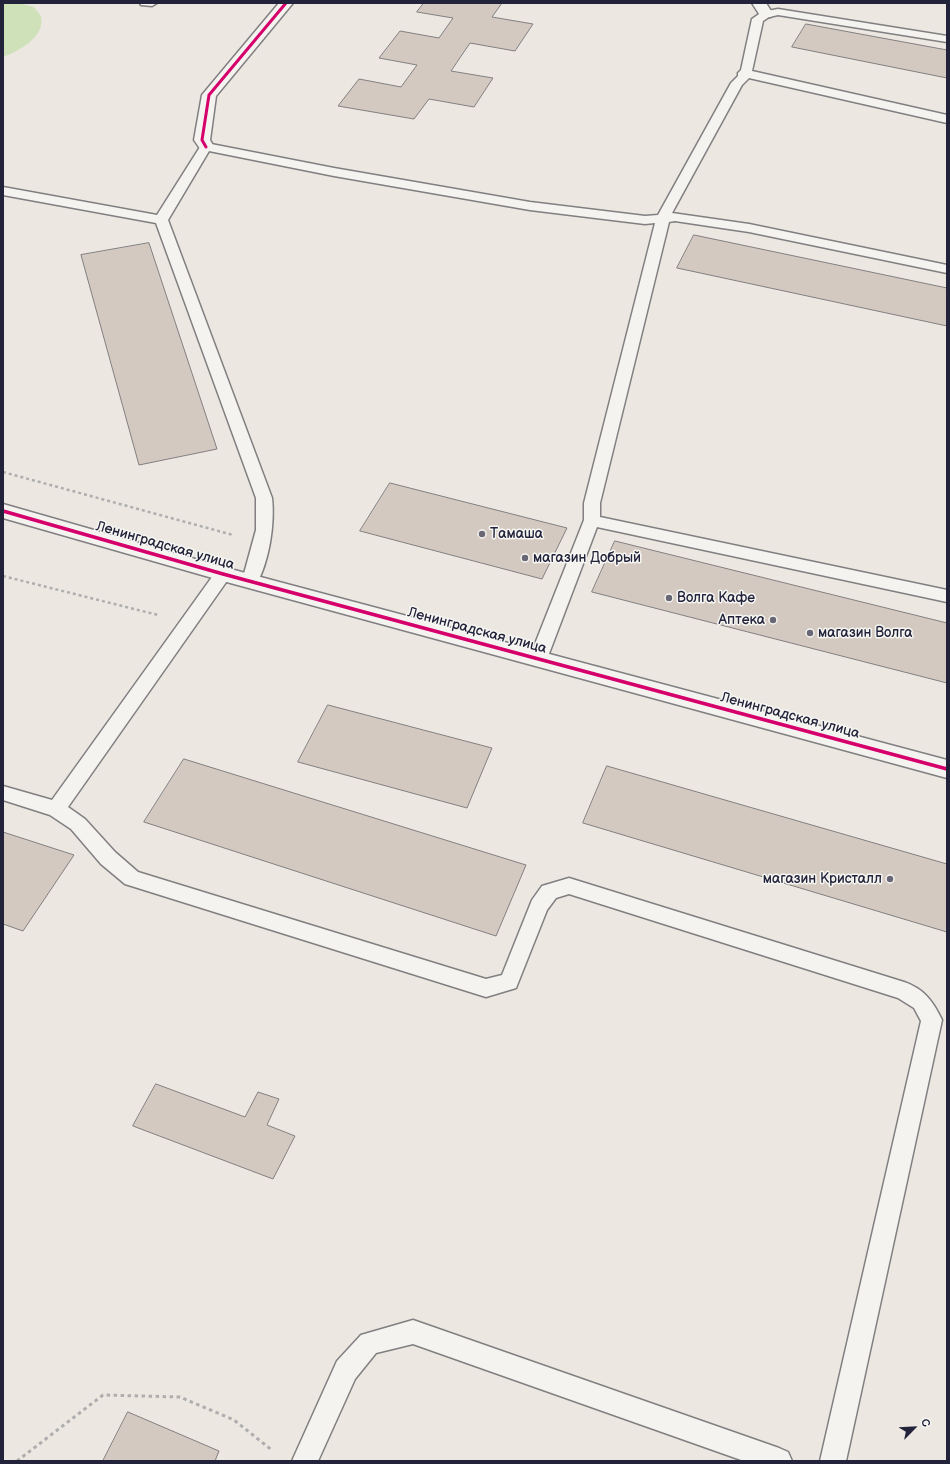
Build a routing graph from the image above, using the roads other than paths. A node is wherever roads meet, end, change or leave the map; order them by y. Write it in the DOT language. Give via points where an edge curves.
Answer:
graph roads {
  1 [pos="145,3"];
  2 [pos="152,3"];
  3 [pos="286,3"];
  4 [pos="762,9"];
  5 [pos="947,39"];
  6 [pos="744,74"];
  7 [pos="947,119"];
  8 [pos="206,147"];
  9 [pos="3,191"];
  10 [pos="663,218"];
  11 [pos="161,220"];
  12 [pos="947,269"];
  13 [pos="3,511"];
  14 [pos="592,520"];
  15 [pos="223,574"];
  16 [pos="250,581"];
  17 [pos="947,596"];
  18 [pos="538,659"];
  19 [pos="947,769"];
  20 [pos="3,793"];
  21 [pos="56,808"];
  22 [pos="305,1461"];
  23 [pos="779,1461"];
  24 [pos="833,1461"];
  1 -- 2 [label="lane"];
  3 -- 8 [label="street" via="209,95 202,140"];
  4 -- 5 [label="lane"];
  4 -- 6 [label="lane"];
  6 -- 7 [label="lane"];
  6 -- 10 [label="lane"];
  8 -- 10 [label="lane" via="530,206 645,220"];
  8 -- 11 [label="lane"];
  9 -- 11 [label="lane"];
  10 -- 12 [label="lane" via="748,228"];
  10 -- 14 [label="lane" via="592,503"];
  11 -- 16 [label="lane" via="264,498 266,514 262,543"];
  13 -- 15 [label="street, Ленинградская улица"];
  14 -- 17 [label="lane"];
  14 -- 18 [label="lane"];
  15 -- 16 [label="street, Ленинградская улица"];
  15 -- 21 [label="lane"];
  16 -- 18 [label="street, Ленинградская улица"];
  18 -- 19 [label="street, Ленинградская улица"];
  20 -- 21 [label="lane"];
  21 -- 24 [label="lane" via="78,824 108,858 132,878 486,988 509,982 539,906 550,892 569,886 904,991 921,1002 932,1020"];
  22 -- 23 [label="lane" via="346,1370 369,1343 413,1332"];
}
